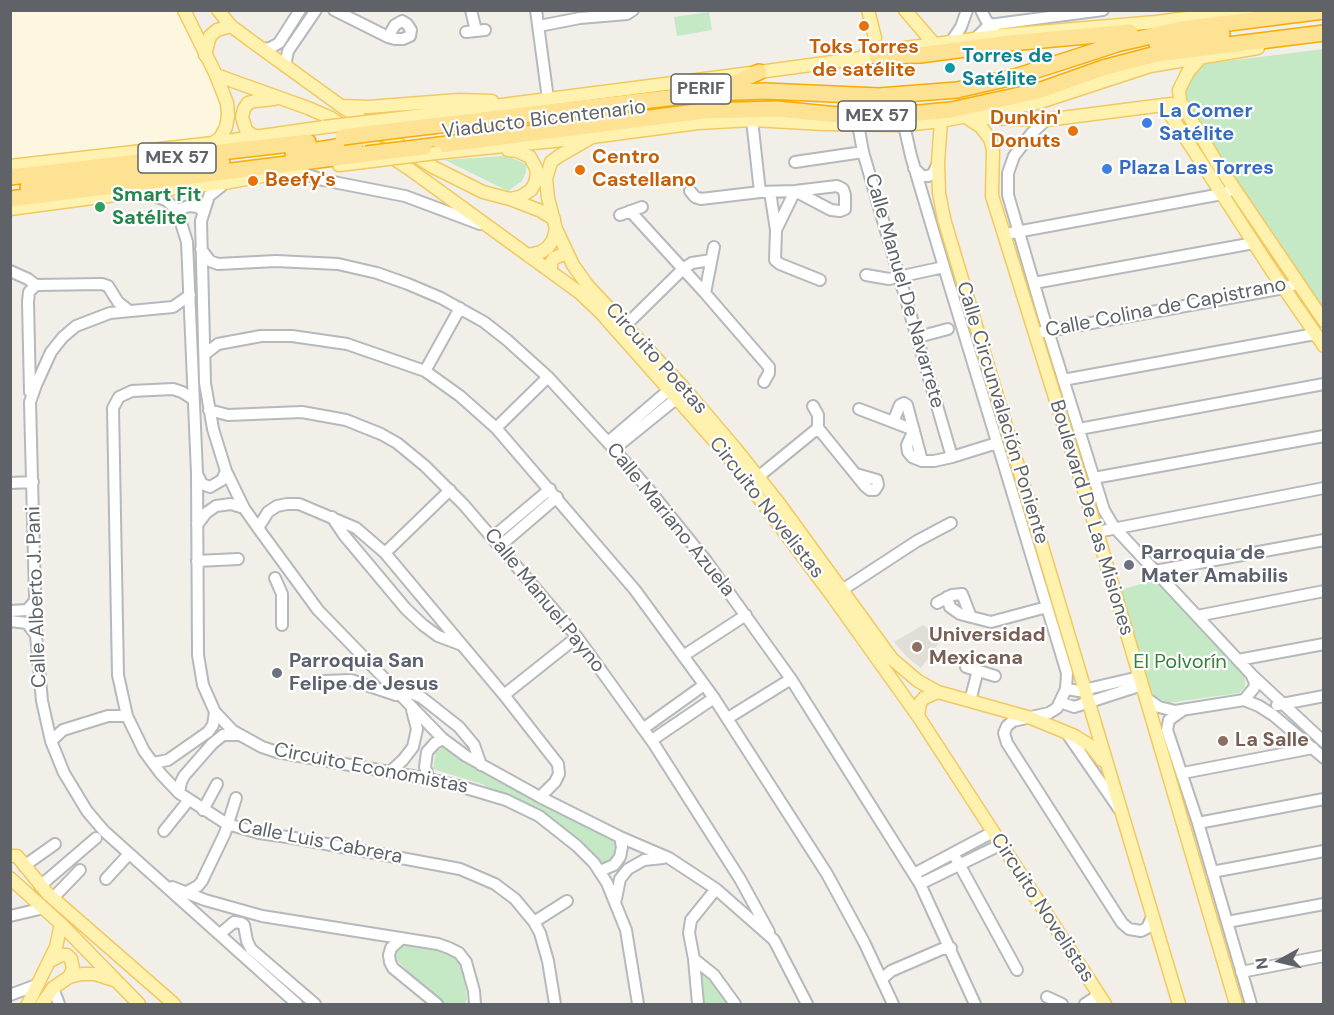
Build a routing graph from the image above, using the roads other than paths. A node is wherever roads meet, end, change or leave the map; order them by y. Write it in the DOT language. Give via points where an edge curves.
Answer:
graph roads {
  1 [pos="184,10"];
  2 [pos="218,10"];
  3 [pos="300,10"];
  4 [pos="316,10"];
  5 [pos="334,10"];
  6 [pos="471,10"];
  7 [pos="537,10"];
  8 [pos="568,10"];
  9 [pos="633,10"];
  10 [pos="868,10"];
  11 [pos="905,10"];
  12 [pos="966,10"];
  13 [pos="981,10"];
  14 [pos="1103,10"];
  15 [pos="1250,10"];
  16 [pos="1323,11"];
  17 [pos="580,18"];
  18 [pos="1323,21"];
  19 [pos="989,25"];
  20 [pos="231,26"];
  21 [pos="539,26"];
  22 [pos="1181,29"];
  23 [pos="475,31"];
  24 [pos="1323,33"];
  25 [pos="1004,35"];
  26 [pos="388,37"];
  27 [pos="1323,38"];
  28 [pos="975,39"];
  29 [pos="951,42"];
  30 [pos="934,45"];
  31 [pos="262,48"];
  32 [pos="205,55"];
  33 [pos="877,56"];
  34 [pos="1201,57"];
  35 [pos="861,58"];
  36 [pos="285,66"];
  37 [pos="759,72"];
  38 [pos="216,75"];
  39 [pos="278,98"];
  40 [pos="548,99"];
  41 [pos="640,100"];
  42 [pos="1180,101"];
  43 [pos="516,103"];
  44 [pos="1164,105"];
  45 [pos="340,106"];
  46 [pos="966,117"];
  47 [pos="752,120"];
  48 [pos="1046,120"];
  49 [pos="940,121"];
  50 [pos="858,124"];
  51 [pos="903,124"];
  52 [pos="262,137"];
  53 [pos="416,137"];
  54 [pos="592,137"];
  55 [pos="213,143"];
  56 [pos="495,148"];
  57 [pos="359,149"];
  58 [pos="863,152"];
  59 [pos="795,162"];
  60 [pos="938,163"];
  61 [pos="10,166"];
  62 [pos="914,168"];
  63 [pos="293,170"];
  64 [pos="993,173"];
  65 [pos="1008,173"];
  66 [pos="10,177"];
  67 [pos="225,183"];
  68 [pos="10,189"];
  69 [pos="690,191"];
  70 [pos="1228,191"];
  71 [pos="138,192"];
  72 [pos="765,192"];
  73 [pos="10,199"];
  74 [pos="510,199"];
  75 [pos="642,207"];
  76 [pos="10,209"];
  77 [pos="177,210"];
  78 [pos="203,211"];
  79 [pos="555,224"];
  80 [pos="487,226"];
  81 [pos="776,230"];
  82 [pos="1018,231"];
  83 [pos="1004,235"];
  84 [pos="1254,243"];
  85 [pos="714,247"];
  86 [pos="201,249"];
  87 [pos="567,253"];
  88 [pos="528,255"];
  89 [pos="711,260"];
  90 [pos="944,267"];
  91 [pos="684,268"];
  92 [pos="10,271"];
  93 [pos="551,272"];
  94 [pos="866,275"];
  95 [pos="900,277"];
  96 [pos="820,280"];
  97 [pos="1034,283"];
  98 [pos="1298,283"];
  99 [pos="36,285"];
  100 [pos="1284,288"];
  101 [pos="705,293"];
  102 [pos="189,295"];
  103 [pos="460,308"];
  104 [pos="128,310"];
  105 [pos="1323,321"];
  106 [pos="626,325"];
  107 [pos="948,329"];
  108 [pos="1048,331"];
  109 [pos="1035,334"];
  110 [pos="1315,334"];
  111 [pos="918,337"];
  112 [pos="1323,346"];
  113 [pos="205,354"];
  114 [pos="425,371"];
  115 [pos="548,377"];
  116 [pos="1063,380"];
  117 [pos="764,382"];
  118 [pos="1323,384"];
  119 [pos="674,393"];
  120 [pos="193,399"];
  121 [pos="30,402"];
  122 [pos="813,406"];
  123 [pos="860,409"];
  124 [pos="209,410"];
  125 [pos="1002,411"];
  126 [pos="988,416"];
  127 [pos="893,423"];
  128 [pos="819,425"];
  129 [pos="496,428"];
  130 [pos="1079,429"];
  131 [pos="914,430"];
  132 [pos="1323,436"];
  133 [pos="997,443"];
  134 [pos="611,445"];
  135 [pos="952,457"];
  136 [pos="226,471"];
  137 [pos="197,473"];
  138 [pos="758,477"];
  139 [pos="1094,478"];
  140 [pos="33,482"];
  141 [pos="10,483"];
  142 [pos="1323,488"];
  143 [pos="450,490"];
  144 [pos="870,490"];
  145 [pos="554,493"];
  146 [pos="244,508"];
  147 [pos="332,517"];
  148 [pos="951,524"];
  149 [pos="197,526"];
  150 [pos="1114,527"];
  151 [pos="258,528"];
  152 [pos="1096,532"];
  153 [pos="1323,540"];
  154 [pos="496,542"];
  155 [pos="385,553"];
  156 [pos="238,559"];
  157 [pos="197,561"];
  158 [pos="1155,571"];
  159 [pos="275,578"];
  160 [pos="300,587"];
  161 [pos="842,590"];
  162 [pos="1323,591"];
  163 [pos="282,594"];
  164 [pos="948,597"];
  165 [pos="35,601"];
  166 [pos="937,603"];
  167 [pos="1047,607"];
  168 [pos="10,611"];
  169 [pos="746,615"];
  170 [pos="1197,616"];
  171 [pos="971,617"];
  172 [pos="10,621"];
  173 [pos="282,625"];
  174 [pos="36,635"];
  175 [pos="577,637"];
  176 [pos="1323,644"];
  177 [pos="464,646"];
  178 [pos="683,656"];
  179 [pos="1238,660"];
  180 [pos="370,664"];
  181 [pos="966,667"];
  182 [pos="978,670"];
  183 [pos="909,675"];
  184 [pos="1252,675"];
  185 [pos="995,676"];
  186 [pos="790,679"];
  187 [pos="324,681"];
  188 [pos="362,682"];
  189 [pos="390,685"];
  190 [pos="704,685"];
  191 [pos="1142,687"];
  192 [pos="1066,689"];
  193 [pos="938,692"];
  194 [pos="504,695"];
  195 [pos="399,696"];
  196 [pos="1086,696"];
  197 [pos="1323,696"];
  198 [pos="904,697"];
  199 [pos="714,698"];
  200 [pos="1244,700"];
  201 [pos="970,701"];
  202 [pos="1060,702"];
  203 [pos="1280,704"];
  204 [pos="412,710"];
  205 [pos="1183,710"];
  206 [pos="215,712"];
  207 [pos="1273,715"];
  208 [pos="127,716"];
  209 [pos="918,716"];
  210 [pos="728,718"];
  211 [pos="1031,718"];
  212 [pos="644,728"];
  213 [pos="1066,732"];
  214 [pos="238,735"];
  215 [pos="443,739"];
  216 [pos="652,740"];
  217 [pos="51,741"];
  218 [pos="1323,742"];
  219 [pos="1313,748"];
  220 [pos="1323,758"];
  221 [pos="153,763"];
  222 [pos="481,765"];
  223 [pos="1107,768"];
  224 [pos="390,772"];
  225 [pos="1183,773"];
  226 [pos="429,779"];
  227 [pos="217,784"];
  228 [pos="184,797"];
  229 [pos="540,797"];
  230 [pos="236,798"];
  231 [pos="1323,799"];
  232 [pos="203,810"];
  233 [pos="1120,812"];
  234 [pos="1198,823"];
  235 [pos="227,824"];
  236 [pos="164,831"];
  237 [pos="993,832"];
  238 [pos="620,837"];
  239 [pos="96,838"];
  240 [pos="55,844"];
  241 [pos="1002,844"];
  242 [pos="1323,851"];
  243 [pos="953,853"];
  244 [pos="129,855"];
  245 [pos="15,856"];
  246 [pos="669,858"];
  247 [pos="960,865"];
  248 [pos="80,870"];
  249 [pos="600,870"];
  250 [pos="1212,872"];
  251 [pos="10,878"];
  252 [pos="106,879"];
  253 [pos="917,879"];
  254 [pos="162,883"];
  255 [pos="40,886"];
  256 [pos="716,889"];
  257 [pos="185,893"];
  258 [pos="53,898"];
  259 [pos="616,900"];
  260 [pos="567,901"];
  261 [pos="1323,904"];
  262 [pos="44,909"];
  263 [pos="10,916"];
  264 [pos="262,916"];
  265 [pos="1152,917"];
  266 [pos="534,922"];
  267 [pos="1227,922"];
  268 [pos="61,924"];
  269 [pos="246,929"];
  270 [pos="220,934"];
  271 [pos="402,938"];
  272 [pos="774,940"];
  273 [pos="951,948"];
  274 [pos="1323,956"];
  275 [pos="694,959"];
  276 [pos="50,961"];
  277 [pos="1017,970"];
  278 [pos="1241,972"];
  279 [pos="69,977"];
  280 [pos="882,979"];
  281 [pos="116,980"];
  282 [pos="39,984"];
  283 [pos="53,988"];
  284 [pos="10,995"];
  285 [pos="1047,997"];
  286 [pos="1102,1000"];
  287 [pos="474,1004"];
  288 [pos="892,1004"];
  289 [pos="28,1005"];
  290 [pos="42,1005"];
  291 [pos="59,1005"];
  292 [pos="139,1005"];
  293 [pos="174,1005"];
  294 [pos="297,1005"];
  295 [pos="315,1005"];
  296 [pos="437,1005"];
  297 [pos="555,1005"];
  298 [pos="638,1005"];
  299 [pos="698,1005"];
  300 [pos="735,1005"];
  301 [pos="807,1005"];
  302 [pos="975,1005"];
  303 [pos="1062,1005"];
  304 [pos="1085,1005"];
  305 [pos="1179,1005"];
  306 [pos="1236,1005"];
  307 [pos="1251,1005"];
  1 -- 32 [label="main road"];
  2 -- 20 [label="main road"];
  3 -- 31 [label="street" via="279,43"];
  4 -- 36 [label="street" via="288,51"];
  5 -- 26 [label="street"];
  6 -- 23 [label="street"];
  7 -- 21 [label="street"];
  8 -- 17 [label="street"];
  9 -- 17 [label="street" via="627,14"];
  10 -- 35 [label="main road" via="875,38 873,47"];
  11 -- 30 [label="main road"];
  12 -- 29 [label="street"];
  13 -- 19 [label="street"];
  14 -- 19 [label="street"];
  15 -- 25 [label="main road"];
  16 -- 22 [label="highway, MEX 57"];
  17 -- 21 [label="street"];
  18 -- 53 [label="highway, Viaducto Bicentenario" via="1148,45 960,98 884,104 709,100"];
  19 -- 25 [label="street"];
  19 -- 28 [label="street"];
  20 -- 31 [label="main road"];
  20 -- 32 [label="main road" via="210,36"];
  21 -- 40 [label="street"];
  22 -- 33 [label="highway"];
  22 -- 41 [label="highway, MEX 57" via="957,90 879,96 765,91"];
  24 -- 53 [label="highway, MEX 57" via="1156,54 1038,91 951,110 887,116 777,109 704,111"];
  25 -- 28 [label="main road"];
  26 -- 26 [label="street" via="402,21 411,30 410,36 403,39"];
  27 -- 34 [label="main road"];
  28 -- 29 [label="main road"];
  29 -- 30 [label="main road"];
  30 -- 33 [label="main road"];
  31 -- 36 [label="main road"];
  32 -- 38 [label="main road"];
  33 -- 35 [label="main road"];
  34 -- 42 [label="main road" via="1179,90"];
  34 -- 46 [label="main road" via="1150,66 1037,103"];
  35 -- 37 [label="main road"];
  36 -- 45 [label="main road"];
  37 -- 40 [label="main road"];
  37 -- 41 [label="highway, PERIF" via="732,84"];
  38 -- 39 [label="main road"];
  38 -- 55 [label="main road" via="228,116 224,131"];
  39 -- 52 [label="main road" via="248,103 244,109 246,130"];
  39 -- 80 [label="main road" via="331,118"];
  40 -- 43 [label="main road"];
  41 -- 53 [label="highway, MEX 57"];
  42 -- 44 [label="main road"];
  42 -- 70 [label="main road"];
  43 -- 45 [label="main road" via="477,99"];
  43 -- 53 [label="main road"];
  44 -- 48 [label="main road"];
  44 -- 70 [label="main road"];
  45 -- 74 [label="main road" via="433,168 483,192"];
  46 -- 48 [label="main road"];
  46 -- 49 [label="main road"];
  46 -- 64 [label="main road, Boulevard De Las Misiones" via="990,139"];
  47 -- 50 [label="main road"];
  47 -- 54 [label="main road"];
  47 -- 72 [label="street"];
  48 -- 65 [label="street, Boulevard De Las Misiones" via="1018,149"];
  49 -- 51 [label="main road"];
  49 -- 60 [label="main road, Calle Circunvalación Poniente"];
  50 -- 51 [label="main road"];
  50 -- 58 [label="street, Calle Manuel De Navarrete"];
  51 -- 62 [label="street"];
  52 -- 53 [label="main road, bridge" via="324,127"];
  52 -- 55 [label="main road"];
  53 -- 56 [label="main road"];
  53 -- 57 [label="highway, MEX 57, bridge"];
  53 -- 57 [label="highway, MEX 57, bridge"];
  54 -- 56 [label="main road"];
  54 -- 79 [label="main road, Circuito Poetas" via="551,162 546,180"];
  55 -- 61 [label="main road"];
  56 -- 74 [label="main road" via="524,153 536,168 537,179 531,190"];
  57 -- 63 [label="main road"];
  57 -- 66 [label="highway, MEX 57"];
  57 -- 68 [label="highway"];
  57 -- 73 [label="highway, MEX 57"];
  58 -- 59 [label="street"];
  58 -- 95 [label="street, Calle Manuel De Navarrete"];
  60 -- 62 [label="street" via="928,176"];
  60 -- 125 [label="main road, Calle Circunvalación Poniente" via="944,219"];
  62 -- 90 [label="street"];
  63 -- 67 [label="main road"];
  63 -- 80 [label="street, Circuito Novelistas" via="405,196"];
  64 -- 65 [label="street"];
  64 -- 83 [label="main road, Boulevard De Las Misiones" via="992,196"];
  65 -- 82 [label="street, Boulevard De Las Misiones" via="1008,195"];
  67 -- 71 [label="main road"];
  67 -- 78 [label="street" via="209,196"];
  69 -- 72 [label="street" via="701,199"];
  70 -- 82 [label="street"];
  70 -- 84 [label="main road"];
  70 -- 98 [label="main road"];
  71 -- 76 [label="main road"];
  71 -- 77 [label="street" via="153,194"];
  72 -- 81 [label="street"];
  72 -- 81 [label="street" via="795,191"];
  74 -- 79 [label="main road" via="541,211"];
  75 -- 91 [label="street" via="625,213"];
  77 -- 78 [label="street" via="189,206"];
  77 -- 102 [label="street, Circuito Economistas" via="187,242"];
  78 -- 86 [label="street"];
  79 -- 87 [label="main road, Circuito Poetas"];
  79 -- 88 [label="main road" via="554,240 548,247"];
  80 -- 88 [label="main road, Circuito Novelistas"];
  81 -- 96 [label="street" via="775,260"];
  82 -- 83 [label="street"];
  82 -- 97 [label="street, Boulevard De Las Misiones"];
  83 -- 109 [label="main road, Boulevard De Las Misiones"];
  84 -- 97 [label="street"];
  84 -- 100 [label="main road"];
  85 -- 89 [label="street"];
  86 -- 103 [label="street, Calle Mariano Azuela" via="210,261 218,264 338,264 377,273"];
  86 -- 113 [label="street"];
  87 -- 93 [label="main road" via="554,258"];
  87 -- 106 [label="main road, Circuito Poetas" via="588,286"];
  88 -- 93 [label="main road, Circuito Novelistas"];
  89 -- 91 [label="street"];
  89 -- 101 [label="street"];
  90 -- 95 [label="street"];
  90 -- 126 [label="street"];
  91 -- 101 [label="street"];
  91 -- 106 [label="street"];
  92 -- 99 [label="street"];
  93 -- 119 [label="main road, Circuito Novelistas" via="601,313"];
  94 -- 95 [label="street"];
  95 -- 111 [label="street, Calle Manuel De Navarrete"];
  97 -- 108 [label="street, Boulevard De Las Misiones"];
  98 -- 100 [label="street, Calle Colina de Capistrano"];
  98 -- 105 [label="main road"];
  99 -- 104 [label="street" via="102,284"];
  99 -- 121 [label="street" via="29,292 28,302"];
  100 -- 108 [label="street, Calle Colina de Capistrano"];
  100 -- 110 [label="main road"];
  101 -- 117 [label="street" via="769,367"];
  102 -- 104 [label="street, Calle Alberto J. Pani" via="173,307"];
  102 -- 120 [label="street, Circuito Economistas"];
  103 -- 114 [label="street"];
  103 -- 115 [label="street, Calle Mariano Azuela" via="507,340"];
  104 -- 121 [label="street, Calle Alberto J. Pani" via="93,318 63,338 46,361"];
  106 -- 138 [label="main road, Circuito Poetas"];
  107 -- 111 [label="street"];
  108 -- 109 [label="street, Calle Colina de Capistrano"];
  108 -- 116 [label="street, Boulevard De Las Misiones"];
  109 -- 152 [label="main road, Boulevard De Las Misiones"];
  110 -- 112 [label="main road"];
  110 -- 116 [label="street"];
  111 -- 135 [label="street, Calle Manuel De Navarrete"];
  113 -- 114 [label="street" via="229,340 292,336 346,344"];
  113 -- 124 [label="street"];
  114 -- 129 [label="street"];
  115 -- 129 [label="street"];
  115 -- 134 [label="street, Calle Mariano Azuela"];
  116 -- 130 [label="street, Boulevard De Las Misiones"];
  118 -- 130 [label="street"];
  119 -- 134 [label="street"];
  119 -- 198 [label="main road, Circuito Novelistas" via="726,454"];
  120 -- 137 [label="street, Circuito Economistas"];
  120 -- 208 [label="street, Calle Luis Cabrera" via="173,389 132,391 119,397 113,408 118,675"];
  121 -- 140 [label="street, Calle Alberto J. Pani"];
  122 -- 128 [label="street"];
  123 -- 127 [label="street"];
  124 -- 136 [label="street"];
  124 -- 143 [label="street, Calle Manuel Payno" via="228,415 302,412 346,420 398,443"];
  125 -- 126 [label="street"];
  125 -- 196 [label="main road, Calle Circunvalación Poniente"];
  126 -- 133 [label="street"];
  127 -- 131 [label="street"];
  127 -- 131 [label="street, Calle Manuel De Navarrete" via="904,403"];
  128 -- 138 [label="street"];
  128 -- 144 [label="street" via="856,474 877,480 875,490"];
  129 -- 145 [label="street"];
  130 -- 139 [label="street, Boulevard De Las Misiones"];
  131 -- 135 [label="street, Calle Manuel De Navarrete" via="922,461"];
  132 -- 139 [label="street"];
  133 -- 135 [label="street, Calle Manuel De Navarrete"];
  133 -- 167 [label="street"];
  134 -- 169 [label="street, Calle Mariano Azuela"];
  136 -- 137 [label="street" via="222,480 210,487 202,484"];
  136 -- 146 [label="street"];
  137 -- 149 [label="street, Circuito Economistas"];
  138 -- 161 [label="main road, Circuito Poetas"];
  139 -- 150 [label="street, Boulevard De Las Misiones"];
  140 -- 141 [label="street"];
  140 -- 165 [label="street, Calle Alberto J. Pani"];
  142 -- 150 [label="street"];
  143 -- 154 [label="street, Calle Manuel Payno"];
  143 -- 155 [label="street"];
  145 -- 154 [label="street"];
  145 -- 178 [label="street" via="635,590"];
  146 -- 149 [label="street" via="231,504 216,506"];
  146 -- 151 [label="street"];
  147 -- 151 [label="street" via="309,507 286,504 268,512"];
  147 -- 155 [label="street" via="356,528"];
  147 -- 177 [label="street" via="423,626"];
  148 -- 161 [label="street" via="917,541"];
  149 -- 157 [label="street, Circuito Economistas"];
  150 -- 152 [label="street"];
  150 -- 158 [label="street, Boulevard De Las Misiones"];
  151 -- 160 [label="street"];
  152 -- 191 [label="main road, Boulevard De Las Misiones"];
  153 -- 158 [label="street"];
  154 -- 175 [label="street, Calle Manuel Payno"];
  155 -- 177 [label="street"];
  156 -- 157 [label="street"];
  157 -- 206 [label="street, Circuito Economistas" via="199,667"];
  158 -- 170 [label="street, Boulevard De Las Misiones"];
  159 -- 163 [label="street"];
  160 -- 163 [label="street"];
  160 -- 180 [label="street"];
  161 -- 183 [label="main road, Circuito Poetas" via="887,654"];
  162 -- 170 [label="street"];
  163 -- 173 [label="street"];
  164 -- 166 [label="street"];
  164 -- 171 [label="street" via="954,610"];
  164 -- 171 [label="street" via="962,594"];
  165 -- 168 [label="street" via="27,610"];
  165 -- 174 [label="street, Calle Alberto J. Pani"];
  167 -- 171 [label="street" via="991,622"];
  167 -- 192 [label="street" via="1066,673"];
  169 -- 178 [label="street"];
  169 -- 186 [label="street, Calle Mariano Azuela"];
  170 -- 179 [label="street, Boulevard De Las Misiones"];
  172 -- 174 [label="street" via="27,623"];
  174 -- 217 [label="street, Calle Alberto J. Pani" via="39,686"];
  175 -- 194 [label="street"];
  175 -- 212 [label="street, Calle Manuel Payno"];
  176 -- 179 [label="street"];
  177 -- 194 [label="street"];
  178 -- 190 [label="street"];
  179 -- 184 [label="street, Boulevard De Las Misiones"];
  180 -- 188 [label="street"];
  180 -- 189 [label="street"];
  181 -- 182 [label="street"];
  182 -- 185 [label="street"];
  182 -- 201 [label="street"];
  183 -- 193 [label="main road, Circuito Poetas"];
  183 -- 198 [label="main road" via="913,688"];
  184 -- 200 [label="street" via="1254,688"];
  184 -- 203 [label="street, Boulevard De Las Misiones"];
  186 -- 210 [label="street"];
  186 -- 253 [label="street, Calle Mariano Azuela"];
  187 -- 188 [label="street"];
  188 -- 195 [label="street"];
  189 -- 195 [label="street"];
  189 -- 222 [label="street" via="421,697 459,727 474,745"];
  190 -- 199 [label="street"];
  190 -- 212 [label="street"];
  191 -- 196 [label="street"];
  191 -- 205 [label="street" via="1152,703 1167,710"];
  191 -- 306 [label="main road, Boulevard De Las Misiones"];
  192 -- 196 [label="street"];
  192 -- 202 [label="street"];
  193 -- 201 [label="main road, Circuito Poetas"];
  193 -- 209 [label="main road" via="924,698"];
  194 -- 229 [label="street" via="558,764 555,782"];
  195 -- 204 [label="street"];
  196 -- 202 [label="street" via="1074,707"];
  196 -- 223 [label="main road, Calle Circunvalación Poniente"];
  197 -- 203 [label="street"];
  198 -- 209 [label="main road, Circuito Novelistas"];
  199 -- 210 [label="street"];
  199 -- 216 [label="street"];
  200 -- 205 [label="street"];
  200 -- 207 [label="street"];
  201 -- 211 [label="main road, Circuito Poetas"];
  202 -- 211 [label="street" via="1048,713"];
  203 -- 207 [label="street" via="1273,708"];
  203 -- 218 [label="street, Boulevard De Las Misiones"];
  204 -- 215 [label="street"];
  204 -- 224 [label="street" via="417,729 413,747"];
  205 -- 225 [label="street" via="1167,725"];
  206 -- 214 [label="street, Circuito Economistas"];
  206 -- 221 [label="street" via="208,732 168,760"];
  207 -- 219 [label="street"];
  208 -- 217 [label="street" via="108,716 81,724 58,732"];
  208 -- 221 [label="street, Calle Luis Cabrera"];
  209 -- 237 [label="main road, Circuito Novelistas"];
  210 -- 280 [label="street" via="827,874"];
  211 -- 213 [label="main road, Circuito Poetas"];
  211 -- 265 [label="street" via="1007,726 1007,743 1122,923 1129,930 1140,931 1147,928"];
  212 -- 216 [label="street, Calle Manuel Payno"];
  213 -- 223 [label="main road, Circuito Poetas" via="1091,746"];
  213 -- 233 [label="street"];
  214 -- 224 [label="street, Circuito Economistas" via="277,752"];
  214 -- 228 [label="street" via="224,735 212,744 184,776"];
  215 -- 222 [label="street"];
  215 -- 226 [label="street" via="427,752 425,767"];
  216 -- 272 [label="street, Calle Manuel Payno"];
  217 -- 244 [label="street, Calle Alberto J. Pani" via="64,773 87,811"];
  219 -- 220 [label="street"];
  219 -- 225 [label="street"];
  221 -- 228 [label="street, Calle Luis Cabrera"];
  222 -- 229 [label="street"];
  223 -- 233 [label="main road, Calle Circunvalación Poniente"];
  224 -- 226 [label="street, Circuito Economistas"];
  225 -- 234 [label="street"];
  226 -- 249 [label="street, Circuito Economistas" via="484,792 528,810 577,846"];
  227 -- 232 [label="street"];
  228 -- 232 [label="street, Calle Luis Cabrera"];
  228 -- 236 [label="street"];
  229 -- 238 [label="street"];
  230 -- 235 [label="street"];
  231 -- 234 [label="street"];
  232 -- 235 [label="street, Calle Luis Cabrera"];
  233 -- 265 [label="main road, Calle Circunvalación Poniente"];
  234 -- 250 [label="street"];
  235 -- 257 [label="street" via="202,881"];
  235 -- 266 [label="street, Calle Luis Cabrera" via="460,869 500,888"];
  237 -- 241 [label="main road, Circuito Novelistas"];
  237 -- 243 [label="street"];
  238 -- 246 [label="street"];
  238 -- 249 [label="street" via="620,857 614,865"];
  239 -- 255 [label="street"];
  240 -- 245 [label="street"];
  241 -- 247 [label="street"];
  241 -- 286 [label="main road, Circuito Novelistas"];
  242 -- 250 [label="street"];
  243 -- 247 [label="street"];
  243 -- 253 [label="street"];
  244 -- 252 [label="street"];
  244 -- 254 [label="street, Calle Alberto J. Pani"];
  245 -- 255 [label="main road"];
  246 -- 256 [label="street"];
  246 -- 259 [label="street" via="644,860 628,869 620,879"];
  247 -- 253 [label="street"];
  247 -- 277 [label="street"];
  248 -- 258 [label="street"];
  249 -- 259 [label="street, Circuito Economistas"];
  250 -- 267 [label="street"];
  251 -- 262 [label="main road"];
  253 -- 273 [label="street, Calle Mariano Azuela"];
  254 -- 257 [label="street"];
  254 -- 270 [label="street, Calle Alberto J. Pani"];
  255 -- 258 [label="main road"];
  256 -- 272 [label="street"];
  256 -- 275 [label="street" via="689,926"];
  257 -- 264 [label="street"];
  258 -- 293 [label="main road"];
  259 -- 298 [label="street, Circuito Economistas" via="630,945"];
  260 -- 266 [label="street"];
  261 -- 267 [label="street"];
  262 -- 263 [label="street"];
  262 -- 268 [label="main road"];
  264 -- 269 [label="street"];
  264 -- 271 [label="street"];
  265 -- 305 [label="main road, Calle Circunvalación Poniente"];
  266 -- 297 [label="street, Calle Luis Cabrera" via="548,961"];
  267 -- 278 [label="street"];
  268 -- 276 [label="main road"];
  268 -- 281 [label="main road"];
  269 -- 270 [label="street" via="238,922"];
  269 -- 295 [label="street" via="251,949"];
  270 -- 294 [label="street, Calle Alberto J. Pani"];
  271 -- 287 [label="street" via="438,944 459,953 470,974"];
  271 -- 296 [label="street" via="391,948 393,968"];
  272 -- 301 [label="street"];
  273 -- 280 [label="street" via="891,971"];
  273 -- 302 [label="street, Calle Mariano Azuela"];
  274 -- 278 [label="street"];
  275 -- 299 [label="street"];
  275 -- 300 [label="street" via="714,975"];
  276 -- 279 [label="main road" via="62,955 71,958 73,969"];
  276 -- 282 [label="main road"];
  278 -- 307 [label="street"];
  279 -- 281 [label="main road" via="95,974"];
  279 -- 283 [label="main road"];
  280 -- 288 [label="street"];
  281 -- 292 [label="main road"];
  282 -- 284 [label="street"];
  282 -- 289 [label="main road"];
  283 -- 290 [label="main road"];
  283 -- 291 [label="street"];
  285 -- 303 [label="street"];
  286 -- 304 [label="street"];
}
